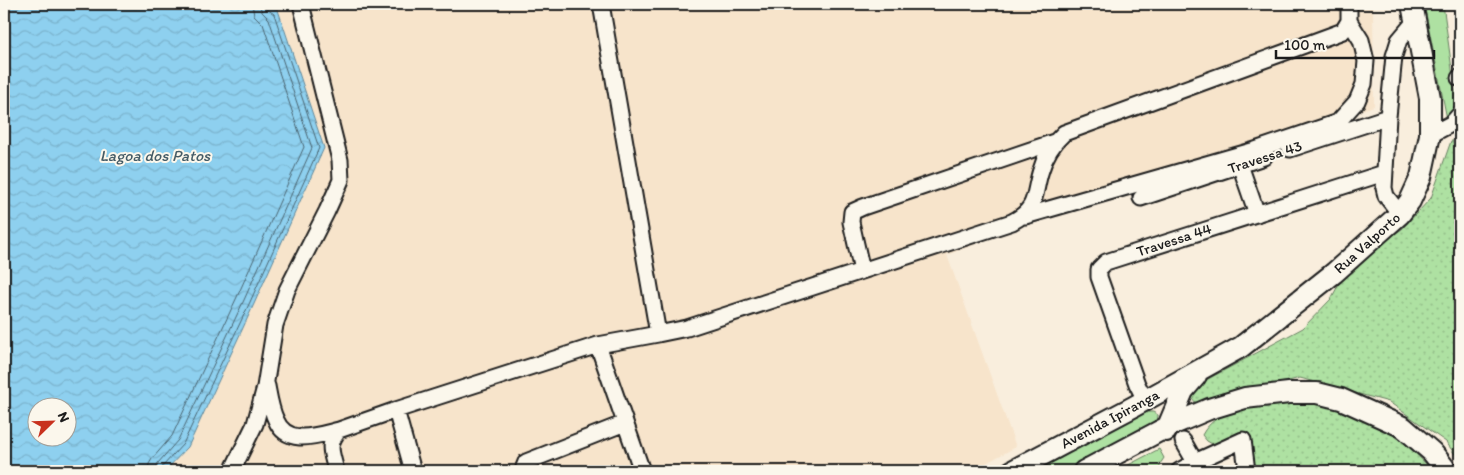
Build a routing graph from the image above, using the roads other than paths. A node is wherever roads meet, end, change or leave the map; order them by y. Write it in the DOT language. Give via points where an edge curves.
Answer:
graph roads {
  1 [pos="301,4"];
  2 [pos="601,4"];
  3 [pos="1348,4"];
  4 [pos="1414,12"];
  5 [pos="1349,20"];
  6 [pos="1460,114"];
  7 [pos="1388,117"];
  8 [pos="1430,135"];
  9 [pos="1054,142"];
  10 [pos="1240,165"];
  11 [pos="1384,173"];
  12 [pos="1142,198"];
  13 [pos="1257,214"];
  14 [pos="1400,214"];
  15 [pos="1024,216"];
  16 [pos="862,271"];
  17 [pos="658,334"];
  18 [pos="598,345"];
  19 [pos="1207,366"];
  20 [pos="266,382"];
  21 [pos="1257,397"];
  22 [pos="1139,404"];
  23 [pos="396,410"];
  24 [pos="1173,418"];
  25 [pos="625,423"];
  26 [pos="339,430"];
  27 [pos="1184,441"];
  28 [pos="1195,462"];
  29 [pos="232,471"];
  30 [pos="336,471"];
  31 [pos="414,471"];
  32 [pos="525,471"];
  33 [pos="642,471"];
  34 [pos="1012,471"];
  35 [pos="1084,471"];
  36 [pos="1098,471"];
  37 [pos="1111,471"];
  38 [pos="1178,471"];
  39 [pos="1247,471"];
  40 [pos="1447,471"];
  1 -- 20 [label="street" via="340,160 341,180 288,290 275,325"];
  2 -- 17 [label="street"];
  3 -- 5 [label="street"];
  4 -- 7 [label="street" via="1394,56"];
  4 -- 8 [label="main road, Rua Valporto" via="1430,98"];
  5 -- 9 [label="street" via="1343,31 1064,133"];
  5 -- 15 [label="street" via="1361,40 1366,61 1364,84 1357,101 1338,122 1252,151"];
  6 -- 8 [label="street" via="1451,124"];
  7 -- 10 [label="street, Travessa 43"];
  7 -- 11 [label="street"];
  8 -- 14 [label="main road, Rua Valporto" via="1421,177"];
  9 -- 15 [label="street" via="1041,168 1032,205"];
  9 -- 16 [label="street" via="852,212 851,222"];
  10 -- 12 [label="street, Travessa 43"];
  10 -- 13 [label="street"];
  11 -- 13 [label="street, Travessa 44"];
  11 -- 14 [label="street" via="1386,196"];
  13 -- 22 [label="street, Travessa 44" via="1106,262 1099,269 1099,277 1137,384"];
  14 -- 19 [label="main road, Rua Valporto" via="1327,279 1241,347"];
  15 -- 16 [label="street"];
  16 -- 17 [label="street" via="687,328"];
  17 -- 18 [label="street"];
  18 -- 23 [label="street"];
  18 -- 25 [label="street"];
  19 -- 22 [label="main road, Avenida Ipiranga"];
  19 -- 24 [label="main road" via="1183,391"];
  20 -- 26 [label="street" via="282,431 308,438"];
  20 -- 29 [label="street" via="255,424"];
  21 -- 24 [label="main road"];
  21 -- 37 [label="main road"];
  21 -- 40 [label="main road" via="1317,393 1341,399 1403,427 1432,452"];
  22 -- 24 [label="main road" via="1158,407"];
  22 -- 34 [label="main road, Avenida Ipiranga"];
  23 -- 26 [label="street"];
  23 -- 31 [label="street"];
  24 -- 35 [label="main road"];
  24 -- 36 [label="main road" via="1158,440"];
  25 -- 32 [label="street" via="526,462"];
  25 -- 33 [label="street"];
  26 -- 30 [label="street" via="330,446"];
  27 -- 28 [label="street"];
  28 -- 38 [label="street"];
  28 -- 39 [label="street" via="1243,440"];
}
